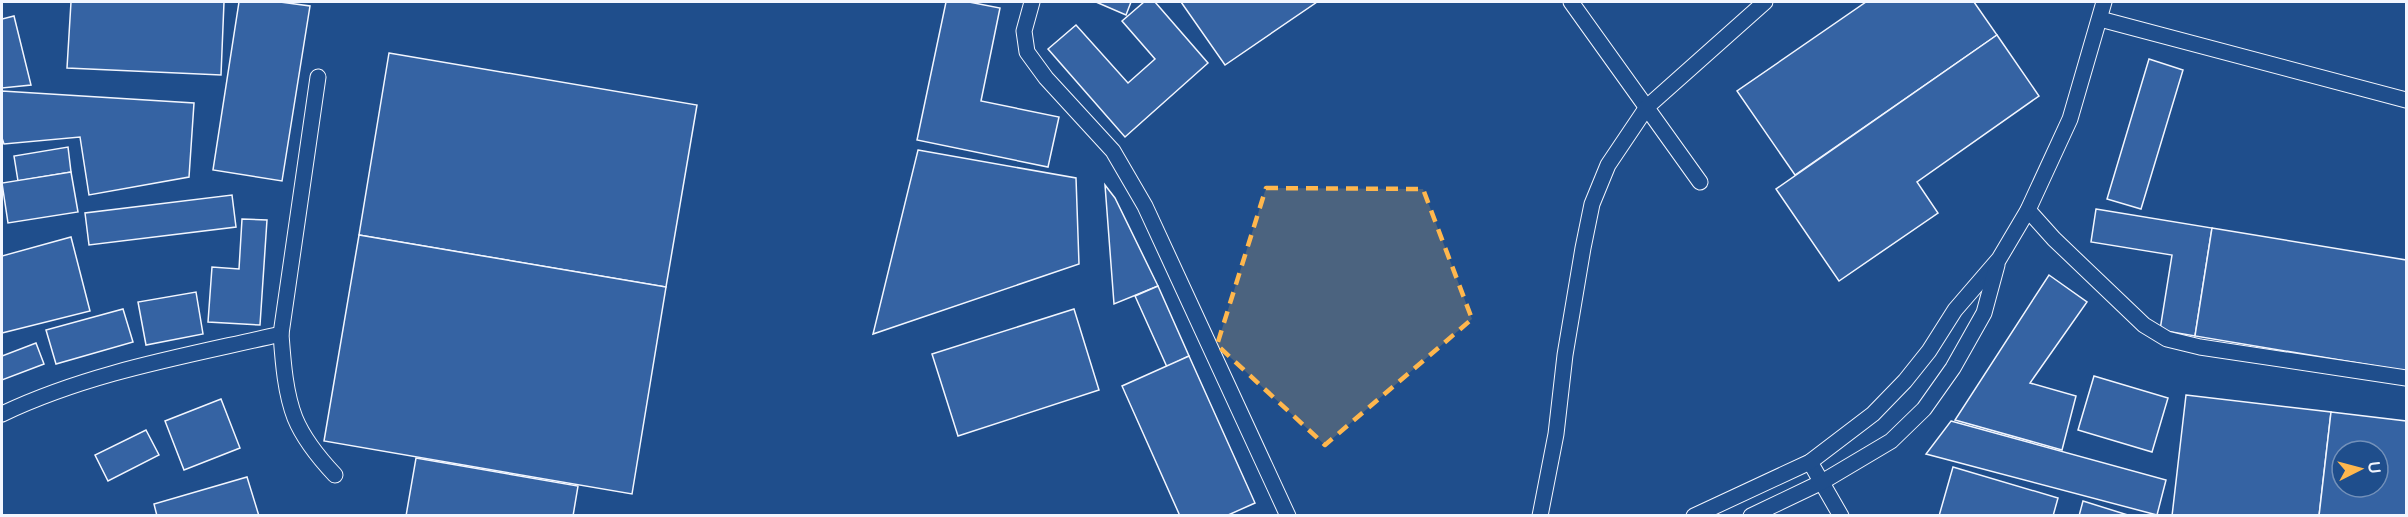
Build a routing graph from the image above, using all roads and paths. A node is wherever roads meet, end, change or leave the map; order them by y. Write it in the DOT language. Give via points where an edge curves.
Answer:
graph roads {
  1 [pos="1032,2"];
  2 [pos="1571,2"];
  3 [pos="1765,2"];
  4 [pos="2104,2"];
  5 [pos="2100,19"];
  6 [pos="318,77"];
  7 [pos="2406,100"];
  8 [pos="1647,107"];
  9 [pos="1700,182"];
  10 [pos="2028,210"];
  11 [pos="1999,259"];
  12 [pos="280,334"];
  13 [pos="2406,378"];
  14 [pos="2,414"];
  15 [pos="1810,462"];
  16 [pos="335,475"];
  17 [pos="1822,482"];
  18 [pos="1288,516"];
  19 [pos="1540,516"];
  20 [pos="1694,516"];
  21 [pos="1751,516"];
  22 [pos="1841,516"];
  1 -- 18 [label="lane" via="1024,31 1027,52 1113,151 1144,206"];
  2 -- 8 [label="lane"];
  3 -- 8 [label="lane"];
  4 -- 5 [label="lane"];
  5 -- 7 [label="lane"];
  5 -- 10 [label="lane" via="2070,119"];
  6 -- 12 [label="lane"];
  8 -- 9 [label="lane"];
  8 -- 19 [label="lane" via="1608,165 1592,204"];
  10 -- 11 [label="lane"];
  10 -- 13 [label="lane" via="2144,325 2168,339"];
  11 -- 15 [label="lane" via="1955,310 1905,381 1873,414"];
  11 -- 17 [label="lane" via="1984,313 1924,410 1891,441"];
  12 -- 14 [label="lane" via="115,372"];
  12 -- 16 [label="lane" via="295,417 312,449"];
  15 -- 17 [label="lane"];
  15 -- 20 [label="lane"];
  17 -- 21 [label="lane"];
  17 -- 22 [label="lane"];
}
